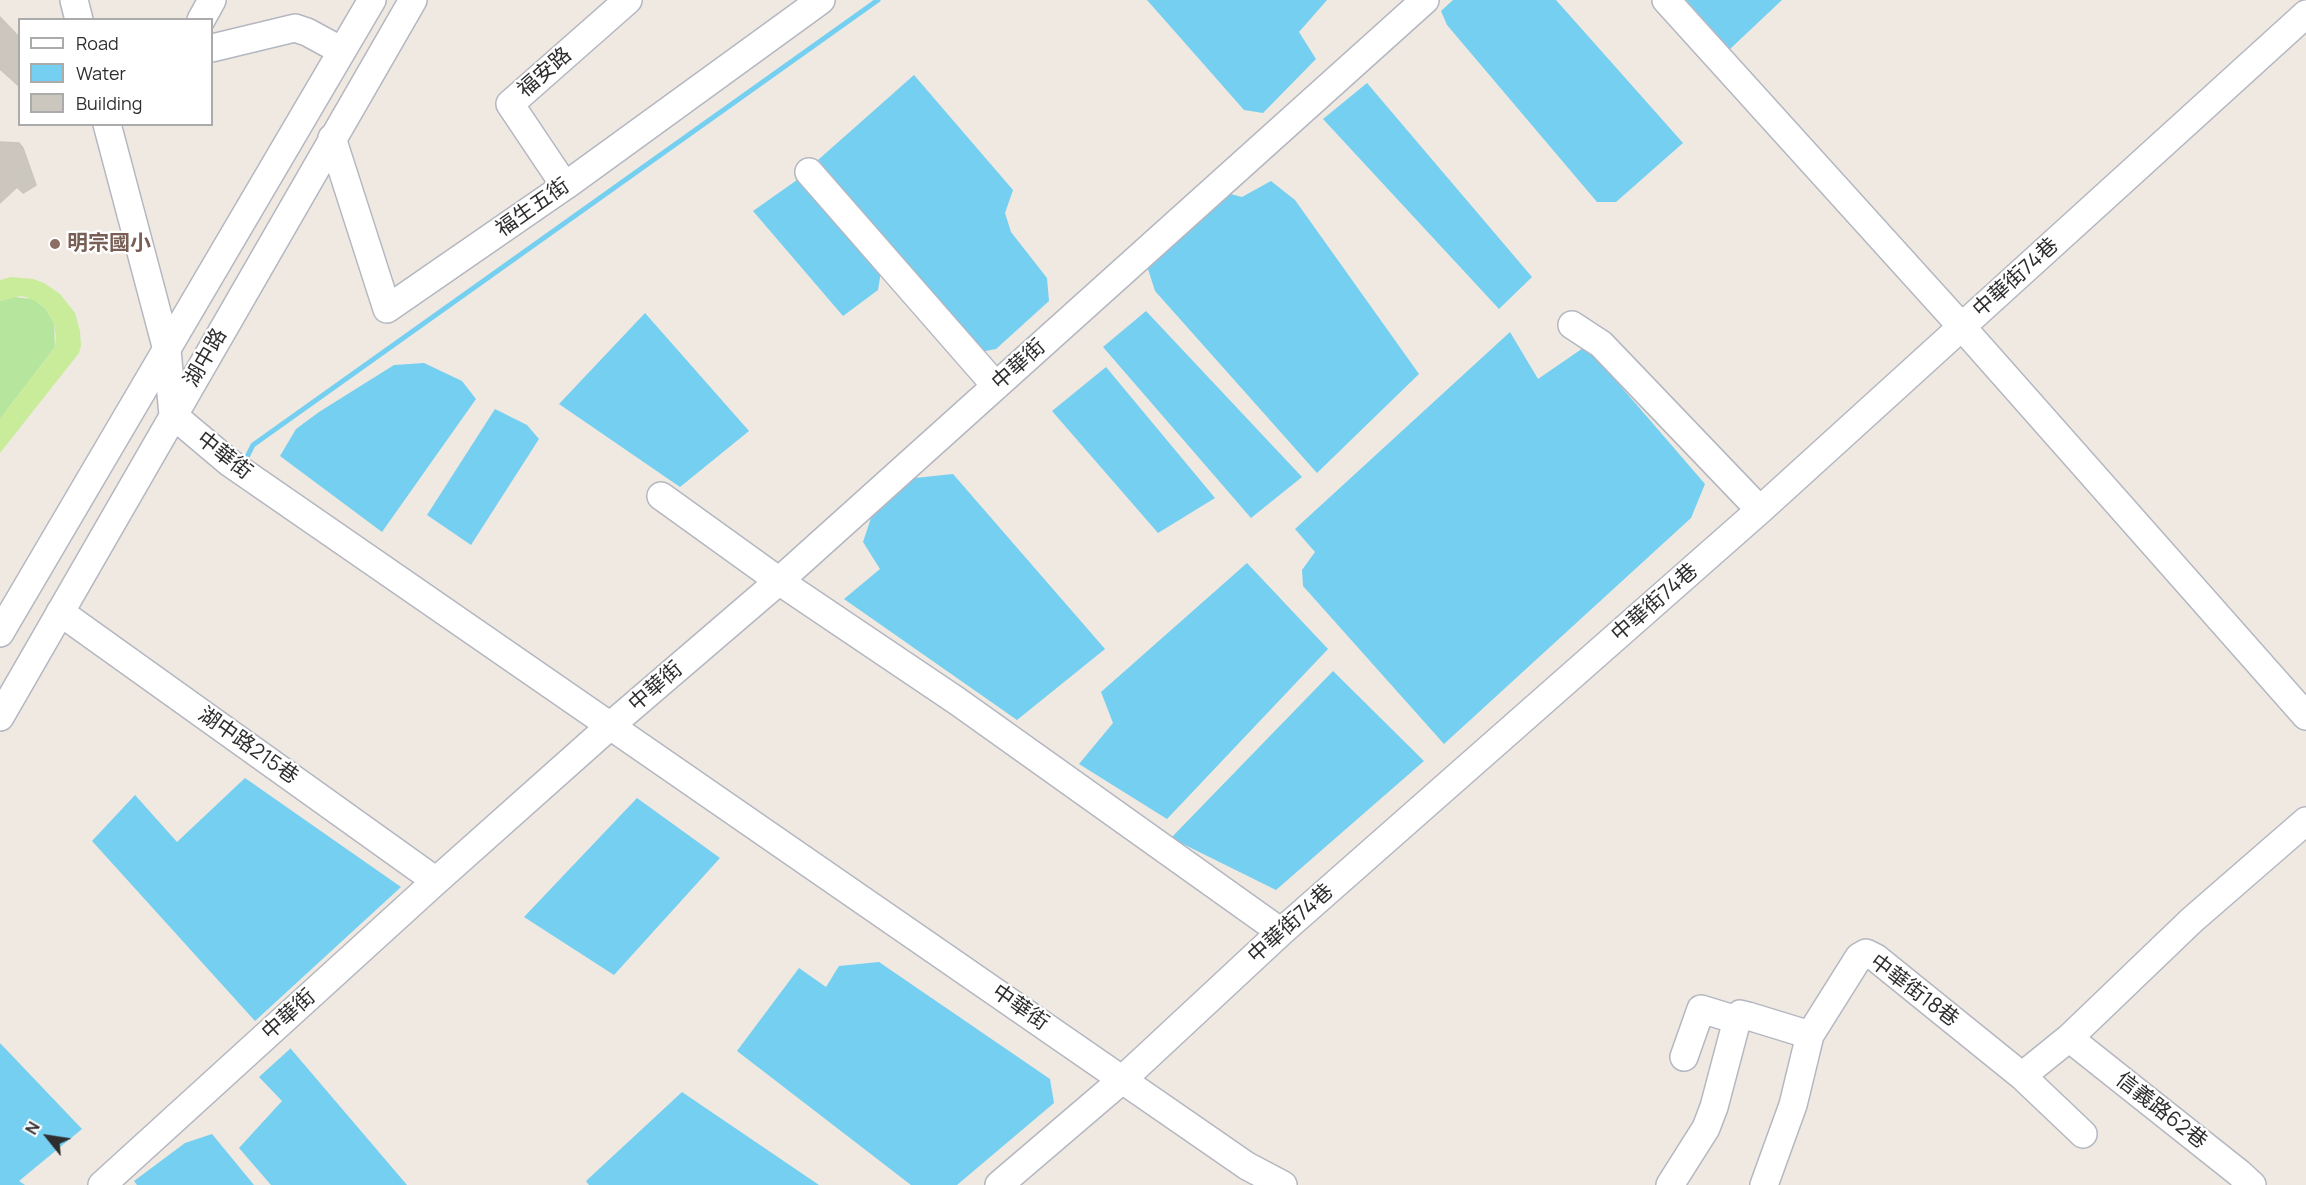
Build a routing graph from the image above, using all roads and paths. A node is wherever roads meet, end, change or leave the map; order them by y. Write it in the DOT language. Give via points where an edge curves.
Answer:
graph roads {
  1 [pos="74,0"];
  2 [pos="212,0"];
  3 [pos="372,0"];
  4 [pos="413,0"];
  5 [pos="628,0"];
  6 [pos="821,0"];
  7 [pos="1425,0"];
  8 [pos="1666,0"];
  9 [pos="2306,14"];
  10 [pos="78,18"];
  11 [pos="202,18"];
  12 [pos="213,48"];
  13 [pos="342,51"];
  14 [pos="108,126"];
  15 [pos="332,138"];
  16 [pos="809,172"];
  17 [pos="565,186"];
  18 [pos="1572,324"];
  19 [pos="1962,327"];
  20 [pos="167,350"];
  21 [pos="996,386"];
  22 [pos="173,415"];
  23 [pos="661,496"];
  24 [pos="1760,510"];
  25 [pos="779,581"];
  26 [pos="60,612"];
  27 [pos="0,633"];
  28 [pos="2306,716"];
  29 [pos="0,717"];
  30 [pos="610,726"];
  31 [pos="2306,821"];
  32 [pos="436,881"];
  33 [pos="1281,932"];
  34 [pos="1737,1020"];
  35 [pos="1810,1035"];
  36 [pos="2069,1038"];
  37 [pos="1684,1057"];
  38 [pos="2022,1076"];
  39 [pos="1123,1079"];
  40 [pos="2083,1134"];
  41 [pos="2239,1181"];
  42 [pos="102,1185"];
  43 [pos="999,1185"];
  44 [pos="1283,1185"];
  45 [pos="1670,1185"];
  46 [pos="1764,1185"];
  1 -- 10 [label="street"];
  2 -- 11 [label="street"];
  3 -- 13 [label="street, 湖中路"];
  4 -- 15 [label="street, 湖中路"];
  5 -- 17 [label="street, 福安路" via="510,104"];
  6 -- 17 [label="street, 福生五街"];
  7 -- 21 [label="street, 中華街"];
  8 -- 19 [label="street"];
  9 -- 19 [label="street, 中華街74巷"];
  12 -- 13 [label="street" via="295,28"];
  13 -- 20 [label="street, 湖中路"];
  14 -- 20 [label="street"];
  15 -- 17 [label="street, 福生五街" via="387,309"];
  15 -- 22 [label="street, 湖中路"];
  16 -- 21 [label="street"];
  18 -- 24 [label="street" via="1601,344"];
  19 -- 24 [label="street, 中華街74巷"];
  19 -- 28 [label="street"];
  20 -- 22 [label="street"];
  20 -- 27 [label="street, 湖中路"];
  21 -- 25 [label="street, 中華街"];
  22 -- 26 [label="street, 湖中路"];
  22 -- 30 [label="street, 中華街" via="230,463"];
  23 -- 25 [label="street"];
  24 -- 33 [label="street, 中華街74巷"];
  25 -- 30 [label="street, 中華街"];
  25 -- 33 [label="street" via="957,701"];
  26 -- 29 [label="street, 湖中路"];
  26 -- 32 [label="street, 湖中路215巷"];
  30 -- 32 [label="street, 中華街"];
  30 -- 39 [label="street, 中華街"];
  31 -- 36 [label="street" via="2192,920"];
  32 -- 42 [label="street, 中華街"];
  33 -- 39 [label="street, 中華街74巷"];
  34 -- 35 [label="street" via="1740,1014"];
  34 -- 37 [label="street" via="1701,1009"];
  34 -- 45 [label="street" via="1706,1128"];
  35 -- 38 [label="street, 中華街18巷" via="1859,957 1866,953"];
  35 -- 46 [label="street, 中華街18巷" via="1792,1105"];
  36 -- 38 [label="street"];
  36 -- 41 [label="street, 信義路62巷"];
  38 -- 40 [label="street, 中華街18巷"];
  39 -- 43 [label="street, 中華街74巷"];
  39 -- 44 [label="street, 中華街" via="1247,1166"];
}
